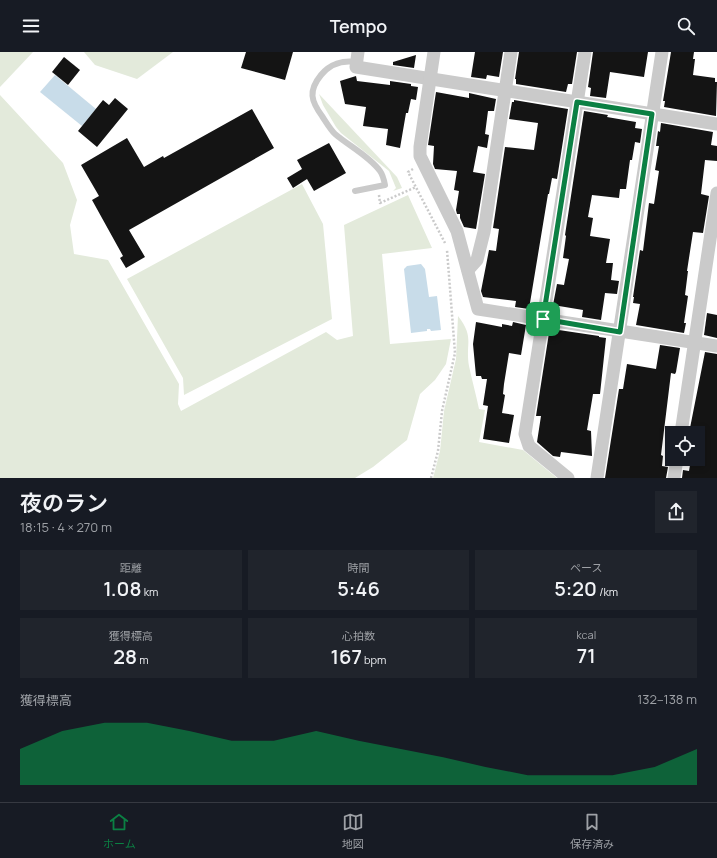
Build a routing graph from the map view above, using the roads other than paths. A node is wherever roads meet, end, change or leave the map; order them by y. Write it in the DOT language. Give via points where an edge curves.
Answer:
graph roads {
  1 [pos="434,52"];
  2 [pos="511,52"];
  3 [pos="585,52"];
  4 [pos="662,52"];
  5 [pos="357,57"];
  6 [pos="430,79"];
  7 [pos="504,91"];
  8 [pos="577,102"];
  9 [pos="652,114"];
  10 [pos="717,124"];
  11 [pos="355,191"];
  12 [pos="717,193"];
  13 [pos="468,270"];
  14 [pos="543,319"];
  15 [pos="620,332"];
  16 [pos="694,342"];
  17 [pos="717,346"];
  18 [pos="682,426"];
  19 [pos="676,466"];
  20 [pos="568,478"];
  21 [pos="597,478"];
  22 [pos="674,478"];
  1 -- 6 [label="street"];
  2 -- 7 [label="street"];
  3 -- 8 [label="street"];
  4 -- 9 [label="street"];
  5 -- 6 [label="street" via="356,67"];
  5 -- 11 [label="lane" via="326,70 318,80 312,95 316,108 333,132 375,166 386,185"];
  6 -- 7 [label="street"];
  6 -- 13 [label="street" via="420,156 457,231"];
  7 -- 8 [label="street"];
  7 -- 13 [label="street" via="484,232 477,260"];
  8 -- 9 [label="street"];
  8 -- 14 [label="street"];
  9 -- 10 [label="street"];
  9 -- 15 [label="street"];
  12 -- 16 [label="street"];
  13 -- 14 [label="street" via="478,309"];
  14 -- 15 [label="street"];
  14 -- 20 [label="street" via="524,434 529,446"];
  15 -- 16 [label="street"];
  15 -- 21 [label="street"];
  16 -- 17 [label="street"];
  16 -- 18 [label="street"];
  19 -- 22 [label="street"];
}
